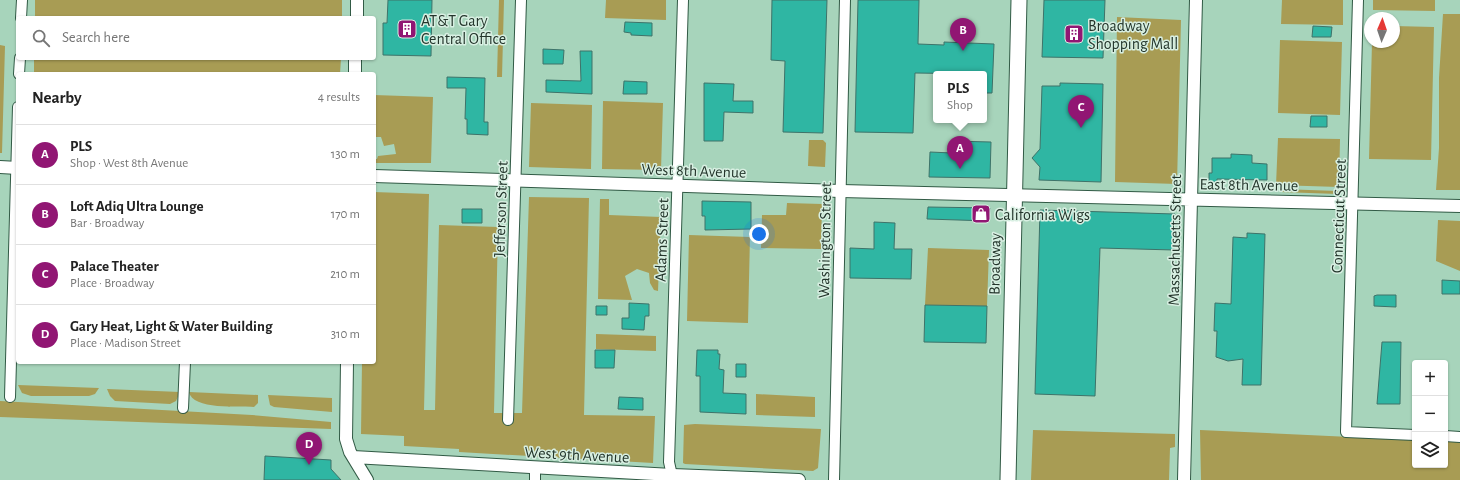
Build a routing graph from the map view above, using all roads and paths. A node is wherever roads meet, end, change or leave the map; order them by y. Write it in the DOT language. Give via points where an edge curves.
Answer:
graph roads {
  1 [pos="22,0"];
  2 [pos="357,0"];
  3 [pos="521,0"];
  4 [pos="683,0"];
  5 [pos="845,0"];
  6 [pos="1019,0"];
  7 [pos="1196,0"];
  8 [pos="1358,0"];
  9 [pos="21,16"];
  10 [pos="357,16"];
  11 [pos="20,60"];
  12 [pos="355,60"];
  13 [pos="19,72"];
  14 [pos="355,72"];
  15 [pos="0,167"];
  16 [pos="16,168"];
  17 [pos="376,176"];
  18 [pos="516,181"];
  19 [pos="678,186"];
  20 [pos="840,191"];
  21 [pos="1014,194"];
  22 [pos="1190,199"];
  23 [pos="16,201"];
  24 [pos="1353,203"];
  25 [pos="1460,206"];
  26 [pos="184,364"];
  27 [pos="347,364"];
  28 [pos="10,397"];
  29 [pos="183,408"];
  30 [pos="508,420"];
  31 [pos="1412,435"];
  32 [pos="1448,436"];
  33 [pos="1460,437"];
  34 [pos="353,457"];
  35 [pos="536,467"];
  36 [pos="673,478"];
  37 [pos="367,480"];
  38 [pos="535,480"];
  39 [pos="799,480"];
  40 [pos="834,480"];
  41 [pos="1008,480"];
  42 [pos="1184,480"];
  1 -- 9 [label="street"];
  2 -- 10 [label="street"];
  3 -- 18 [label="street, Jefferson Street"];
  4 -- 19 [label="street, Adams Street"];
  5 -- 20 [label="street, Washington Street"];
  6 -- 21 [label="main road, Broadway"];
  7 -- 22 [label="street, Massachusetts Street"];
  8 -- 24 [label="street, Connecticut Street"];
  11 -- 13 [label="street"];
  12 -- 14 [label="street"];
  15 -- 16 [label="street"];
  17 -- 18 [label="street, West 8th Avenue"];
  18 -- 19 [label="street, West 8th Avenue"];
  18 -- 30 [label="street, Jefferson Street"];
  19 -- 20 [label="street, West 8th Avenue"];
  19 -- 36 [label="street, Adams Street" via="668,462"];
  20 -- 21 [label="street, West 8th Avenue"];
  20 -- 40 [label="street, Washington Street"];
  21 -- 22 [label="street, East 8th Avenue"];
  21 -- 41 [label="main road, Broadway"];
  22 -- 24 [label="street, East 8th Avenue"];
  22 -- 42 [label="street, Massachusetts Street"];
  23 -- 28 [label="street"];
  24 -- 25 [label="street, East 8th Avenue"];
  24 -- 31 [label="street, Connecticut Street" via="1346,432"];
  26 -- 29 [label="street"];
  27 -- 34 [label="street" via="346,439"];
  32 -- 33 [label="street"];
  34 -- 35 [label="street, West 9th Avenue"];
  34 -- 37 [label="street"];
  35 -- 36 [label="street, West 9th Avenue"];
  35 -- 38 [label="street"];
  36 -- 39 [label="street, West 9th Avenue"];
}
